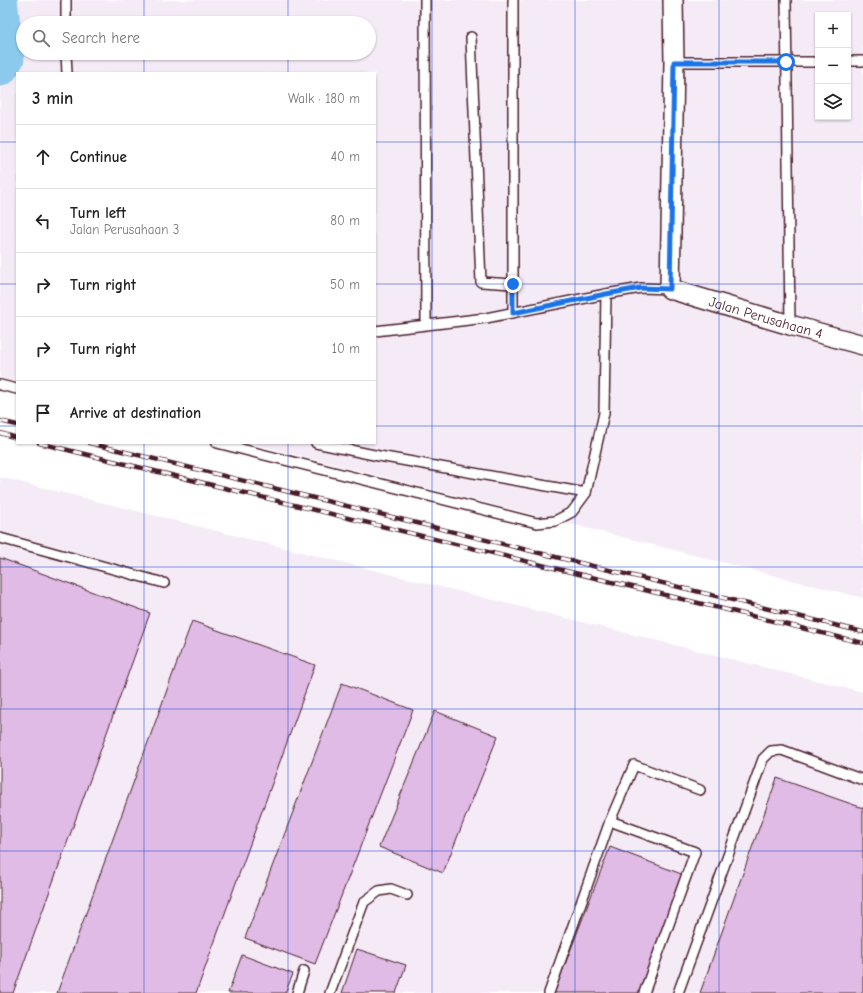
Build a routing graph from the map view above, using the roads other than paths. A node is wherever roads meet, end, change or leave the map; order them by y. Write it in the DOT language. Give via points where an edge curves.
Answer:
graph roads {
  1 [pos="66,0"];
  2 [pos="425,0"];
  3 [pos="513,0"];
  4 [pos="674,0"];
  5 [pos="786,0"];
  6 [pos="66,16"];
  7 [pos="471,37"];
  8 [pos="66,60"];
  9 [pos="851,61"];
  10 [pos="863,61"];
  11 [pos="674,62"];
  12 [pos="786,62"];
  13 [pos="815,62"];
  14 [pos="67,72"];
  15 [pos="513,284"];
  16 [pos="670,289"];
  17 [pos="606,294"];
  18 [pos="513,313"];
  19 [pos="426,324"];
  20 [pos="790,325"];
  21 [pos="376,331"];
  22 [pos="863,345"];
  23 [pos="0,385"];
  24 [pos="16,389"];
  25 [pos="221,444"];
  26 [pos="321,444"];
  27 [pos="586,493"];
  28 [pos="0,538"];
  29 [pos="164,584"];
  30 [pos="863,780"];
  31 [pos="700,790"];
  32 [pos="610,821"];
  33 [pos="407,895"];
  34 [pos="304,971"];
  35 [pos="296,993"];
  36 [pos="330,993"];
  37 [pos="549,993"];
  38 [pos="644,993"];
  39 [pos="678,993"];
  1 -- 6 [label="lane"];
  2 -- 19 [label="lane"];
  3 -- 15 [label="lane"];
  4 -- 11 [label="street"];
  5 -- 12 [label="lane"];
  7 -- 15 [label="lane" via="481,282"];
  8 -- 14 [label="lane"];
  9 -- 10 [label="lane"];
  11 -- 12 [label="lane"];
  11 -- 16 [label="street"];
  12 -- 13 [label="lane"];
  12 -- 20 [label="lane"];
  15 -- 18 [label="lane"];
  16 -- 17 [label="lane" via="641,288"];
  16 -- 20 [label="street, Jalan Perusahaan 4"];
  17 -- 18 [label="lane"];
  17 -- 27 [label="lane" via="604,413"];
  18 -- 19 [label="lane"];
  19 -- 21 [label="lane"];
  20 -- 22 [label="street, Jalan Perusahaan 4"];
  23 -- 24 [label="lane"];
  25 -- 27 [label="lane" via="538,523 555,521 572,512"];
  26 -- 27 [label="lane"];
  28 -- 29 [label="lane"];
  30 -- 39 [label="lane" via="782,750 771,751 764,759"];
  31 -- 32 [label="lane" via="634,765"];
  32 -- 37 [label="lane"];
  32 -- 38 [label="lane" via="695,852"];
  33 -- 36 [label="lane" via="391,889 379,891 364,902"];
  34 -- 35 [label="lane"];
}
